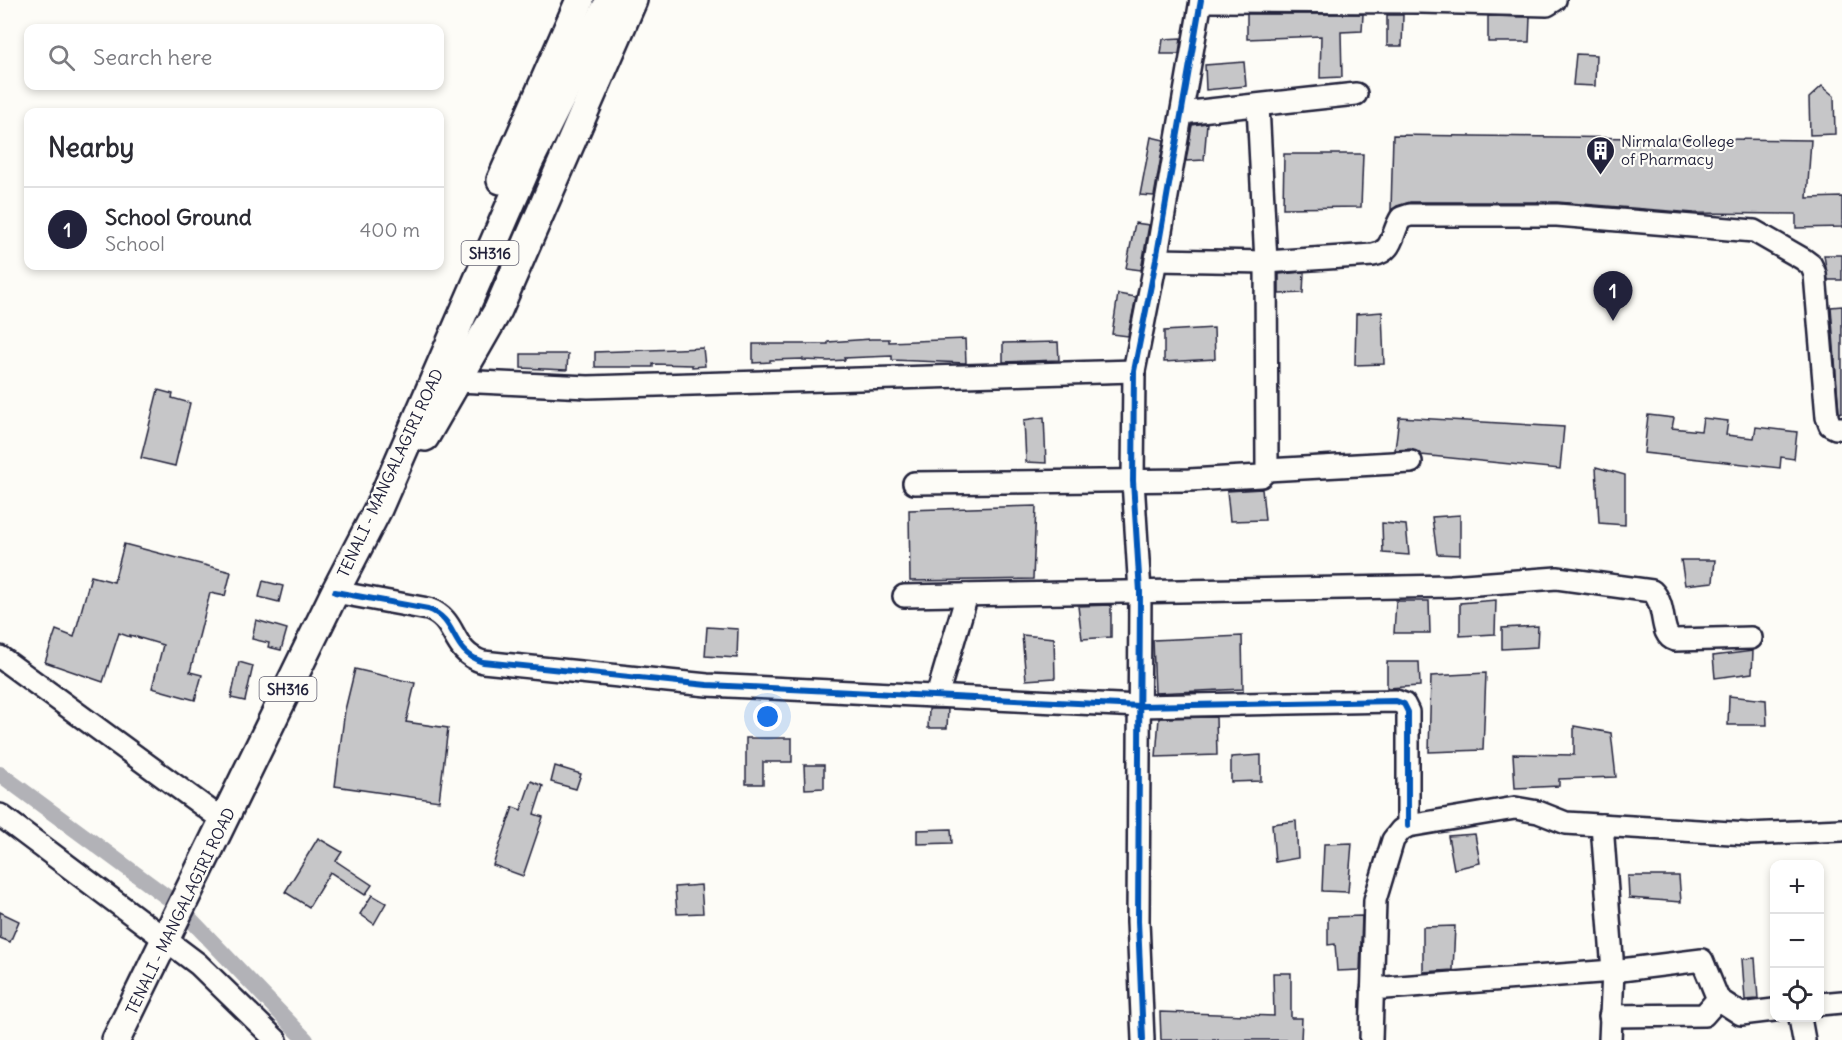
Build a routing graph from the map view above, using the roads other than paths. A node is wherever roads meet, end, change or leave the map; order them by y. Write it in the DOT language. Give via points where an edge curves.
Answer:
graph roads {
  1 [pos="580,0"];
  2 [pos="610,0"];
  3 [pos="633,0"];
  4 [pos="1201,0"];
  5 [pos="1555,0"];
  6 [pos="1356,94"];
  7 [pos="1258,106"];
  8 [pos="1182,113"];
  9 [pos="1156,260"];
  10 [pos="1266,262"];
  11 [pos="1134,371"];
  12 [pos="457,381"];
  13 [pos="1842,428"];
  14 [pos="1411,462"];
  15 [pos="1267,470"];
  16 [pos="1133,481"];
  17 [pos="914,483"];
  18 [pos="359,545"];
  19 [pos="335,592"];
  20 [pos="1140,592"];
  21 [pos="967,595"];
  22 [pos="904,596"];
  23 [pos="1750,638"];
  24 [pos="0,657"];
  25 [pos="937,696"];
  26 [pos="1140,706"];
  27 [pos="0,815"];
  28 [pos="224,821"];
  29 [pos="1602,825"];
  30 [pos="1408,826"];
  31 [pos="1842,831"];
  32 [pos="166,937"];
  33 [pos="1613,971"];
  34 [pos="1372,989"];
  35 [pos="1718,999"];
  36 [pos="1842,1002"];
  37 [pos="1824,1004"];
  38 [pos="1770,1010"];
  39 [pos="1610,1016"];
  40 [pos="1801,1022"];
  41 [pos="116,1040"];
  42 [pos="276,1040"];
  43 [pos="1143,1040"];
  44 [pos="1371,1040"];
  45 [pos="1610,1040"];
  46 [pos="1804,1040"];
  1 -- 18 [label="main road" via="484,219"];
  2 -- 18 [label="main road, TENALI - MANGALAGIRI ROAD / SH316" via="529,162"];
  3 -- 12 [label="main road" via="498,310"];
  4 -- 5 [label="street" via="1547,5"];
  4 -- 8 [label="street"];
  6 -- 7 [label="street"];
  7 -- 8 [label="street"];
  7 -- 10 [label="street"];
  8 -- 9 [label="street"];
  9 -- 10 [label="street"];
  9 -- 11 [label="street"];
  10 -- 13 [label="street" via="1382,253 1401,218 1410,215 1557,215 1754,231 1811,265 1815,274 1827,417 1830,425"];
  10 -- 15 [label="street"];
  11 -- 12 [label="street" via="588,387"];
  11 -- 16 [label="street"];
  12 -- 18 [label="main road"];
  14 -- 15 [label="street"];
  15 -- 16 [label="street" via="1261,476"];
  16 -- 17 [label="street"];
  16 -- 20 [label="street"];
  18 -- 19 [label="main road, TENALI - MANGALAGIRI ROAD / SH316"];
  19 -- 25 [label="street" via="439,613 460,647 483,662 707,685"];
  19 -- 28 [label="main road, TENALI - MANGALAGIRI ROAD / SH316"];
  20 -- 21 [label="street"];
  20 -- 23 [label="street" via="1451,585 1557,578 1652,591 1659,597 1666,633 1676,640"];
  20 -- 26 [label="street"];
  21 -- 22 [label="street"];
  21 -- 25 [label="street"];
  24 -- 28 [label="street"];
  25 -- 26 [label="street"];
  26 -- 30 [label="street" via="1396,701 1404,704 1408,712"];
  26 -- 43 [label="street" via="1138,921"];
  27 -- 32 [label="street"];
  28 -- 32 [label="main road, TENALI - MANGALAGIRI ROAD / SH316"];
  29 -- 30 [label="street" via="1566,823 1515,808"];
  29 -- 31 [label="street" via="1748,834"];
  29 -- 33 [label="street"];
  30 -- 34 [label="street" via="1393,840 1375,900"];
  32 -- 41 [label="main road, TENALI - MANGALAGIRI ROAD / SH316"];
  32 -- 42 [label="street"];
  33 -- 34 [label="street"];
  33 -- 35 [label="street" via="1702,960"];
  33 -- 39 [label="street"];
  34 -- 44 [label="street"];
  35 -- 38 [label="street" via="1741,1014"];
  35 -- 39 [label="street" via="1704,1015"];
  36 -- 37 [label="street"];
  39 -- 45 [label="street"];
  40 -- 46 [label="street"];
}
